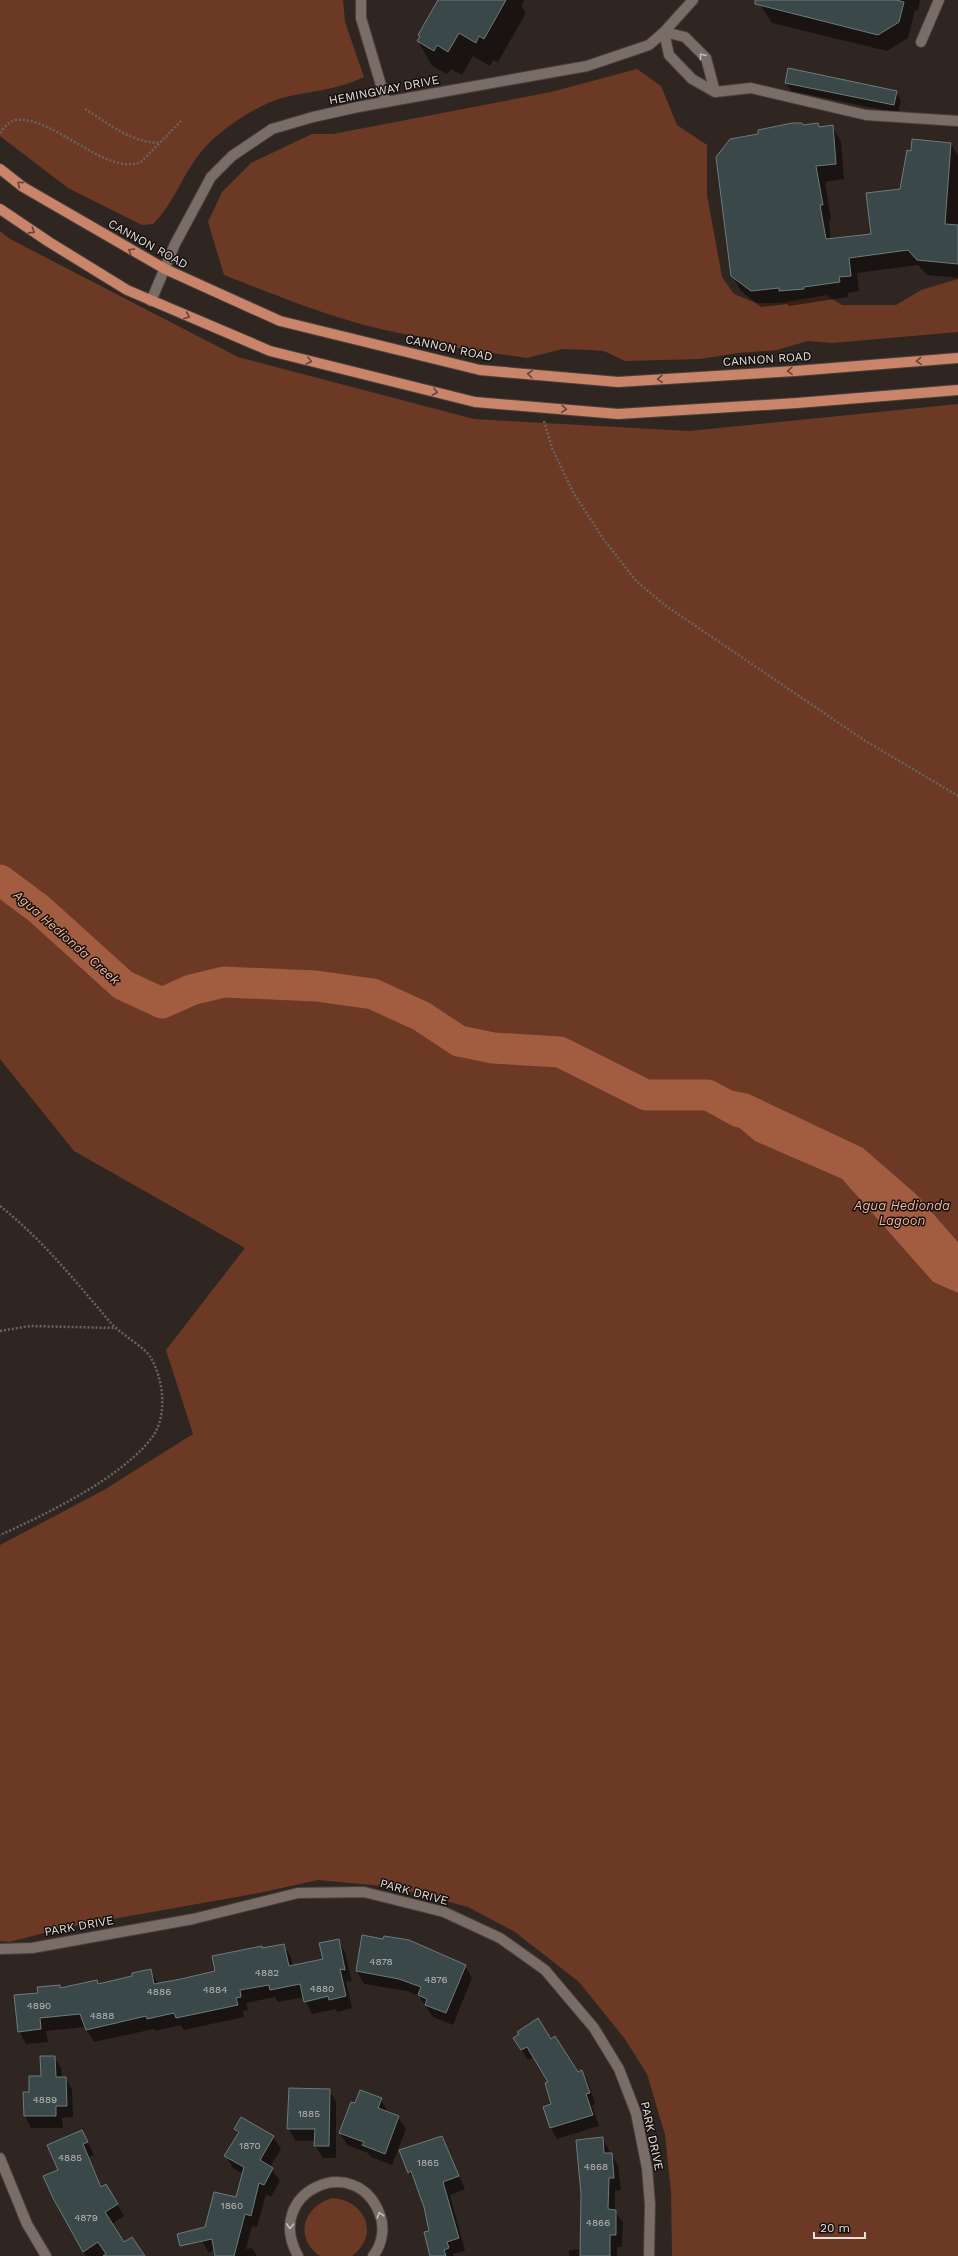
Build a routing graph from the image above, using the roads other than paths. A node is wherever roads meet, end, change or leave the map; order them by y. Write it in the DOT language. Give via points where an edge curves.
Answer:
graph roads {
  1 [pos="361,0"];
  2 [pos="693,0"];
  3 [pos="939,0"];
  4 [pos="664,32"];
  5 [pos="921,42"];
  6 [pos="715,92"];
  7 [pos="386,102"];
  8 [pos="958,121"];
  9 [pos="0,169"];
  10 [pos="0,209"];
  11 [pos="165,269"];
  12 [pos="151,301"];
  13 [pos="958,358"];
  14 [pos="958,390"];
  15 [pos="0,1949"];
  16 [pos="0,2158"];
  17 [pos="46,2256"];
  18 [pos="298,2256"];
  19 [pos="373,2256"];
  20 [pos="649,2256"];
  1 -- 7 [label="street" via="360,18"];
  2 -- 4 [label="street, HEMINGWAY DRIVE"];
  3 -- 5 [label="street"];
  4 -- 6 [label="street" via="669,55 692,79"];
  6 -- 4 [label="street, one-way" via="706,58 685,37"];
  4 -- 7 [label="street, HEMINGWAY DRIVE" via="649,45 587,66"];
  6 -- 8 [label="street" via="751,88 866,115"];
  7 -- 11 [label="street, HEMINGWAY DRIVE" via="285,125 261,136 232,156 211,178 200,196"];
  11 -- 9 [label="main road, CANNON ROAD, one-way" via="23,187"];
  10 -- 12 [label="main road, one-way" via="127,290"];
  11 -- 12 [label="street, HEMINGWAY DRIVE"];
  13 -- 11 [label="main road, CANNON ROAD, one-way" via="618,382 480,370 280,321"];
  12 -- 14 [label="main road, one-way" via="270,351 475,402 618,414"];
  15 -- 20 [label="street, PARK DRIVE" via="32,1948 193,1919 298,1893 364,1892 444,1912 500,1938 545,1970 594,2028 619,2070 636,2113 647,2168 650,2204"];
  16 -- 17 [label="street" via="27,2224"];
  19 -- 18 [label="street, one-way" via="382,2237 382,2221 377,2205 366,2193 352,2185 336,2182 320,2184 307,2191 297,2202 291,2215 289,2230 292,2245"];
}
